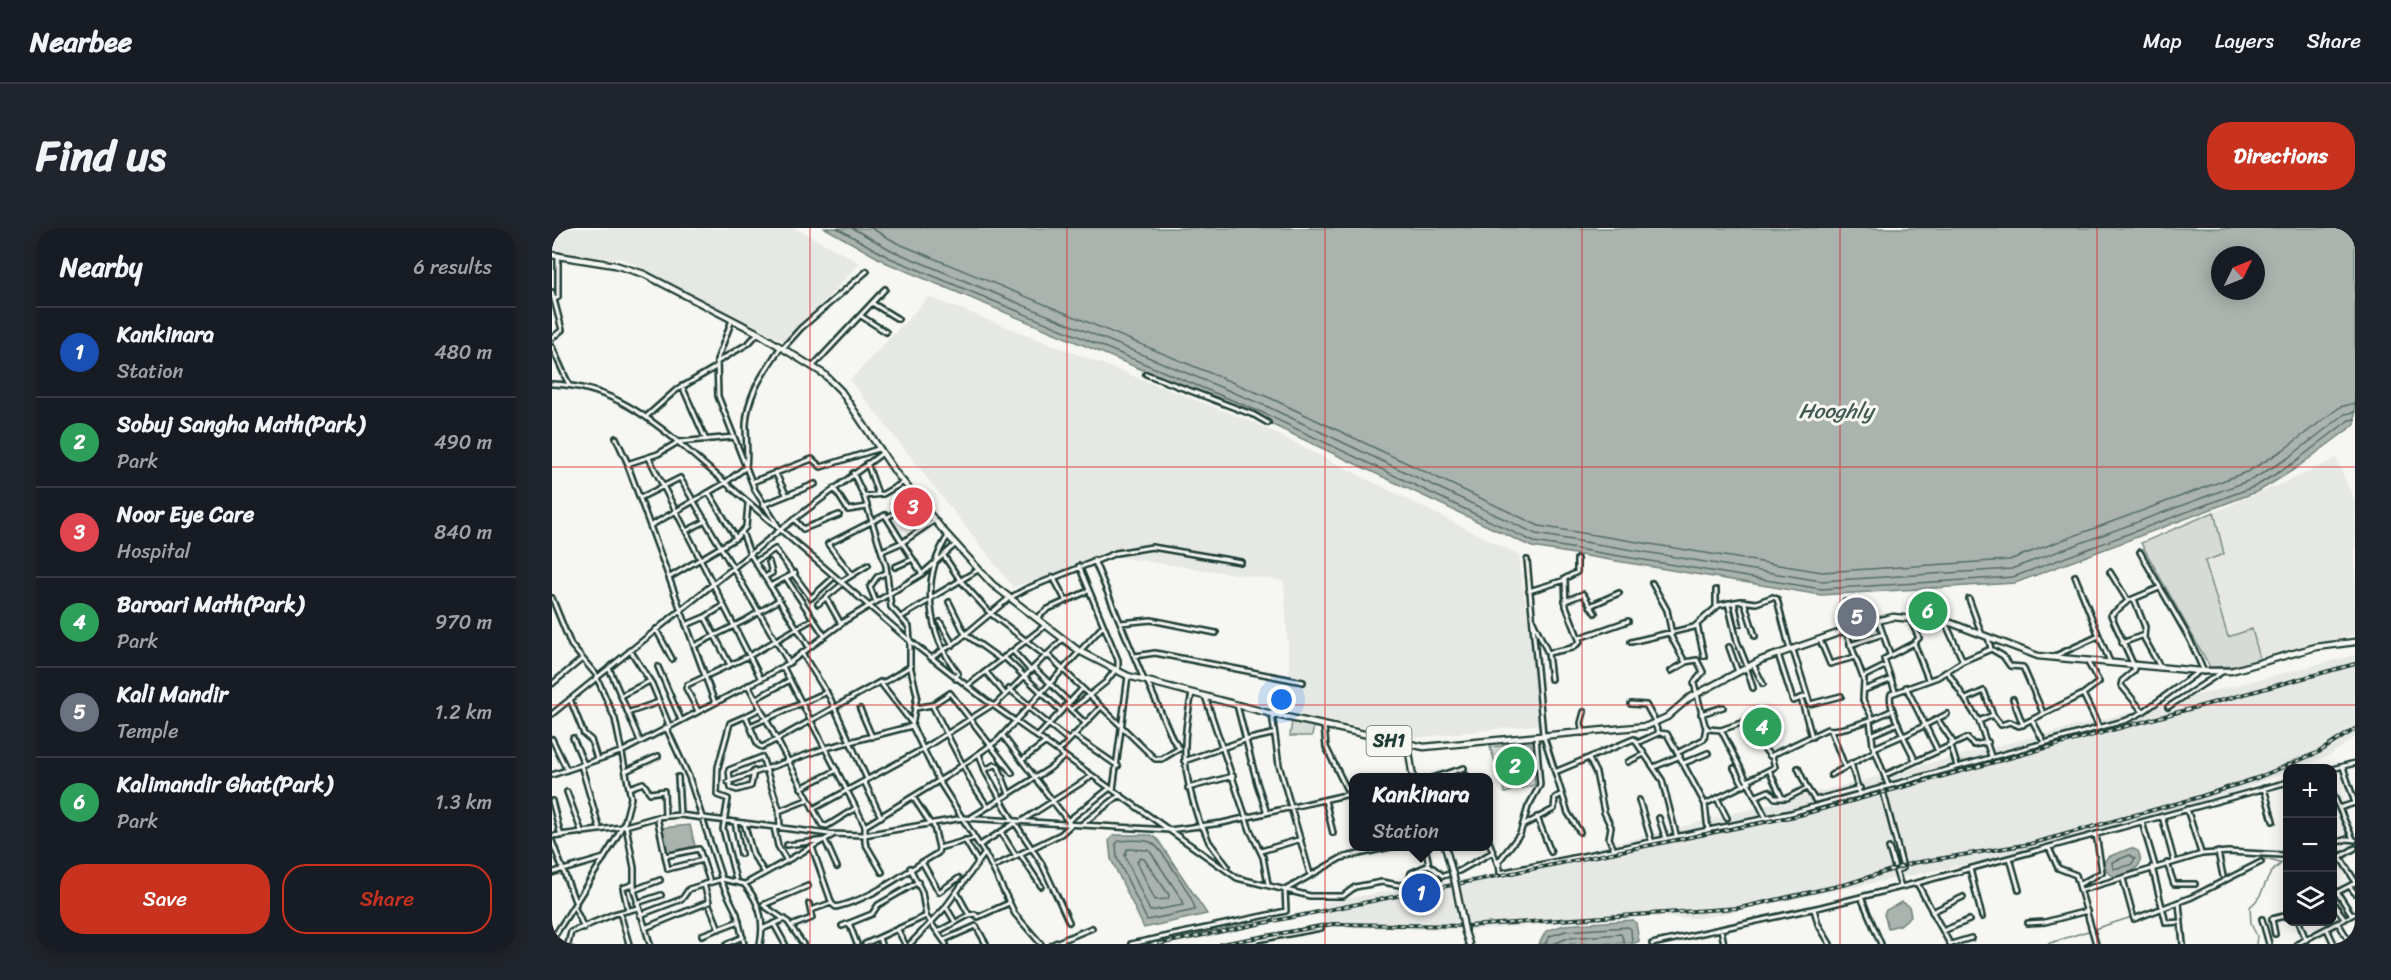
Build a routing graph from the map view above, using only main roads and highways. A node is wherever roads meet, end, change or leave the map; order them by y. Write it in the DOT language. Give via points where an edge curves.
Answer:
graph roads {
  1 [pos="555,255"];
  2 [pos="2355,642"];
  3 [pos="1408,745"];
  4 [pos="1412,773"];
  5 [pos="1446,851"];
  6 [pos="1469,944"];
  1 -- 3 [label="main road, SH1" via="633,269 813,366 841,391 880,451 978,570 1008,599 1079,651 1128,676"];
  2 -- 3 [label="main road, SH1" via="2316,647 2222,672 2050,658 2028,654 1945,622 1909,617 1878,620 1749,666 1696,694 1655,723 1632,729 1543,734 1442,747"];
  3 -- 4 [label="main road"];
  5 -- 6 [label="main road, bridge"];
}
